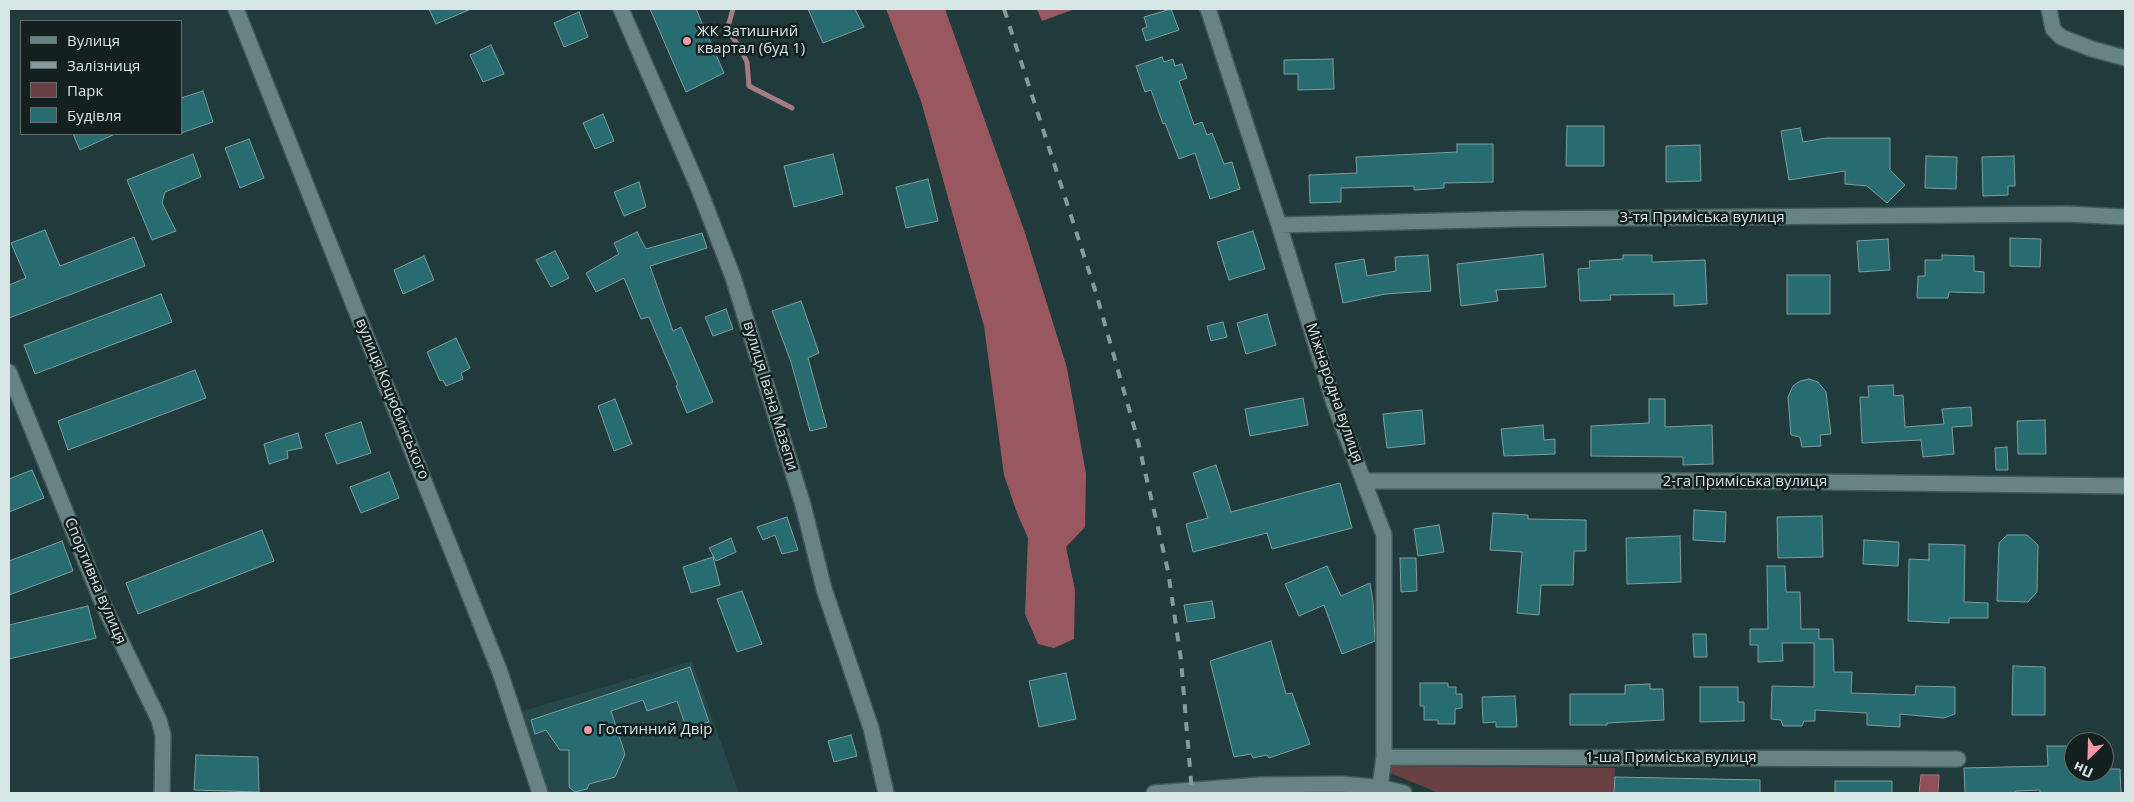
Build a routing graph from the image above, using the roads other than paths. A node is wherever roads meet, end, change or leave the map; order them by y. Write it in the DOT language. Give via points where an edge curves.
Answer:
graph roads {
  1 [pos="236,9"];
  2 [pos="622,9"];
  3 [pos="1208,9"];
  4 [pos="2049,9"];
  5 [pos="2125,58"];
  6 [pos="2125,217"];
  7 [pos="1279,225"];
  8 [pos="9,372"];
  9 [pos="1365,481"];
  10 [pos="2125,486"];
  11 [pos="1384,757"];
  12 [pos="1958,759"];
  13 [pos="1317,789"];
  14 [pos="1382,790"];
  15 [pos="162,793"];
  16 [pos="540,793"];
  17 [pos="886,793"];
  18 [pos="1154,793"];
  19 [pos="1404,793"];
  1 -- 16 [label="street, вулиця Коцюбинського" via="500,672"];
  2 -- 17 [label="street, вулиця Івана Мазепи" via="733,277 803,505 824,589 871,728"];
  3 -- 7 [label="street, Міжнародна вулиця"];
  4 -- 5 [label="street" via="2051,24 2061,37"];
  6 -- 7 [label="street, 3-тя Приміська вулиця" via="2067,214 1517,219"];
  7 -- 9 [label="street, Міжнародна вулиця" via="1334,403"];
  8 -- 15 [label="street, Спортивна вулиця" via="102,602 159,720 163,740"];
  9 -- 10 [label="street, 2-га Приміська вулиця" via="1747,481"];
  9 -- 11 [label="street, Міжнародна вулиця" via="1384,535"];
  11 -- 12 [label="street, 1-ша Приміська вулиця"];
  11 -- 14 [label="street, Міжнародна вулиця"];
  13 -- 14 [label="street" via="1342,784"];
  13 -- 18 [label="street" via="1260,785"];
  14 -- 19 [label="street"];
}
